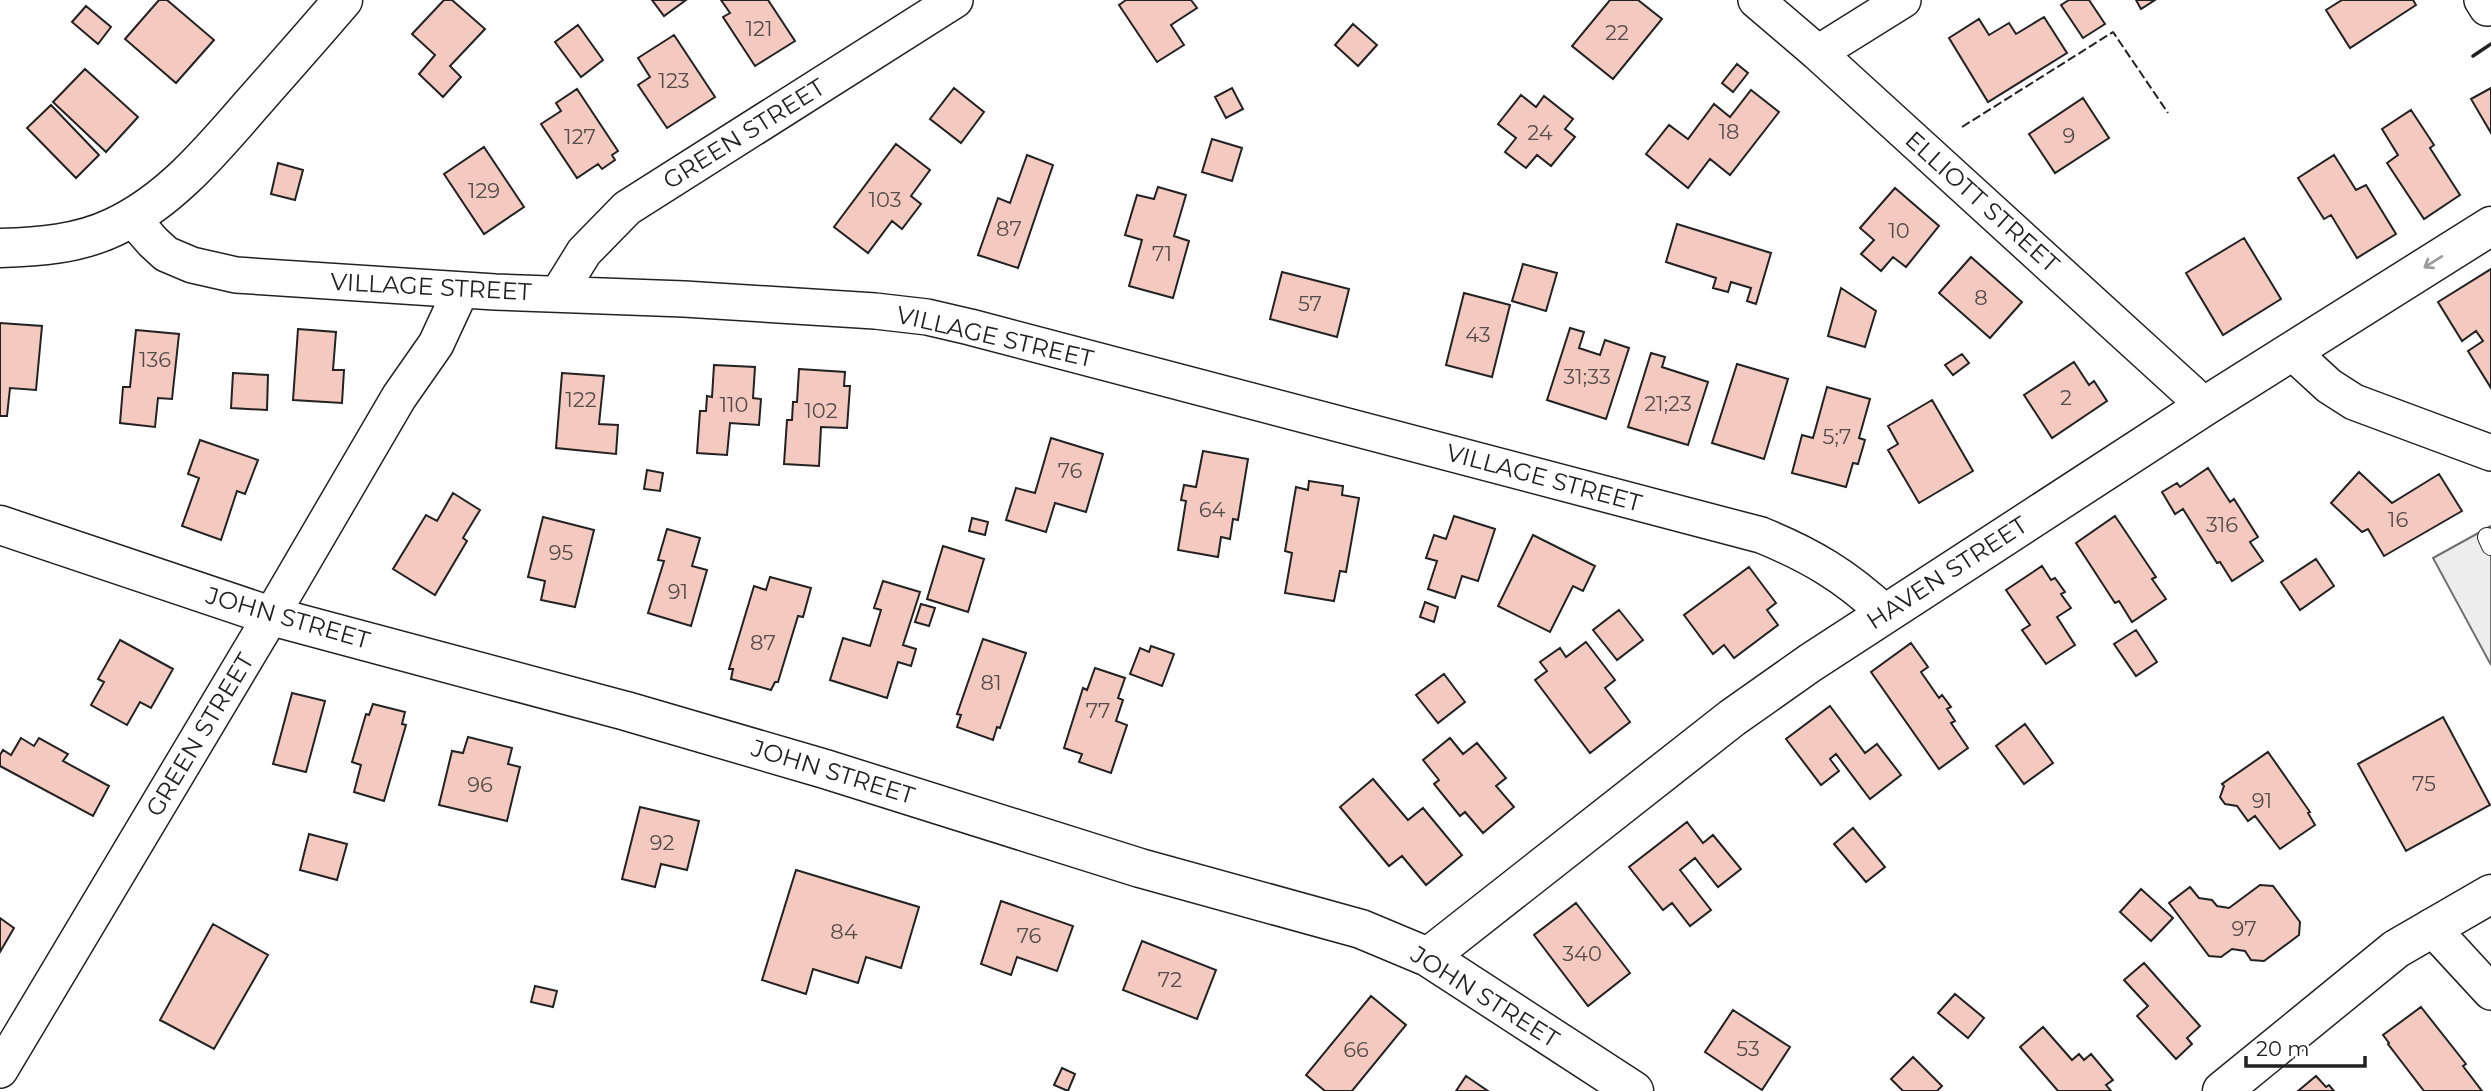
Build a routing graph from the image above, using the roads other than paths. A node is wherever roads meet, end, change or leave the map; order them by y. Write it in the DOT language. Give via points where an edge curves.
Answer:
graph roads {
  1 [pos="343,0"];
  2 [pos="955,0"];
  3 [pos="1756,0"];
  4 [pos="1903,0"];
  5 [pos="1818,53"];
  6 [pos="132,218"];
  7 [pos="2491,226"];
  8 [pos="0,248"];
  9 [pos="461,289"];
  10 [pos="558,294"];
  11 [pos="2291,351"];
  12 [pos="2205,406"];
  13 [pos="2491,453"];
  14 [pos="0,525"];
  15 [pos="1885,613"];
  16 [pos="271,616"];
  17 [pos="2491,894"];
  18 [pos="2431,927"];
  19 [pos="1428,957"];
  20 [pos="2491,992"];
  21 [pos="0,1070"];
  22 [pos="1634,1091"];
  23 [pos="2222,1091"];
  1 -- 6 [label="street" via="208,153"];
  2 -- 10 [label="street, GREEN STREET" via="627,208 584,251"];
  3 -- 5 [label="street, ELLIOTT STREET"];
  4 -- 5 [label="street"];
  5 -- 12 [label="street, ELLIOTT STREET"];
  6 -- 8 [label="street" via="65,243"];
  6 -- 9 [label="street, VILLAGE STREET" via="166,254 208,269 236,275"];
  7 -- 11 [label="street, HAVEN STREET, one-way"];
  9 -- 10 [label="street, VILLAGE STREET"];
  9 -- 16 [label="street, GREEN STREET" via="436,344 398,397"];
  10 -- 15 [label="street, VILLAGE STREET" via="875,311 971,327 1761,535 1832,569"];
  11 -- 12 [label="street, HAVEN STREET"];
  11 -- 13 [label="street" via="2354,402"];
  12 -- 15 [label="street, HAVEN STREET"];
  14 -- 16 [label="street, JOHN STREET"];
  15 -- 19 [label="street, HAVEN STREET" via="1732,718"];
  16 -- 19 [label="street, JOHN STREET" via="825,769 1140,867 1361,929"];
  16 -- 21 [label="street, GREEN STREET"];
  17 -- 18 [label="street"];
  18 -- 20 [label="street"];
  18 -- 23 [label="street" via="2369,970"];
  19 -- 22 [label="street, JOHN STREET"];
}
